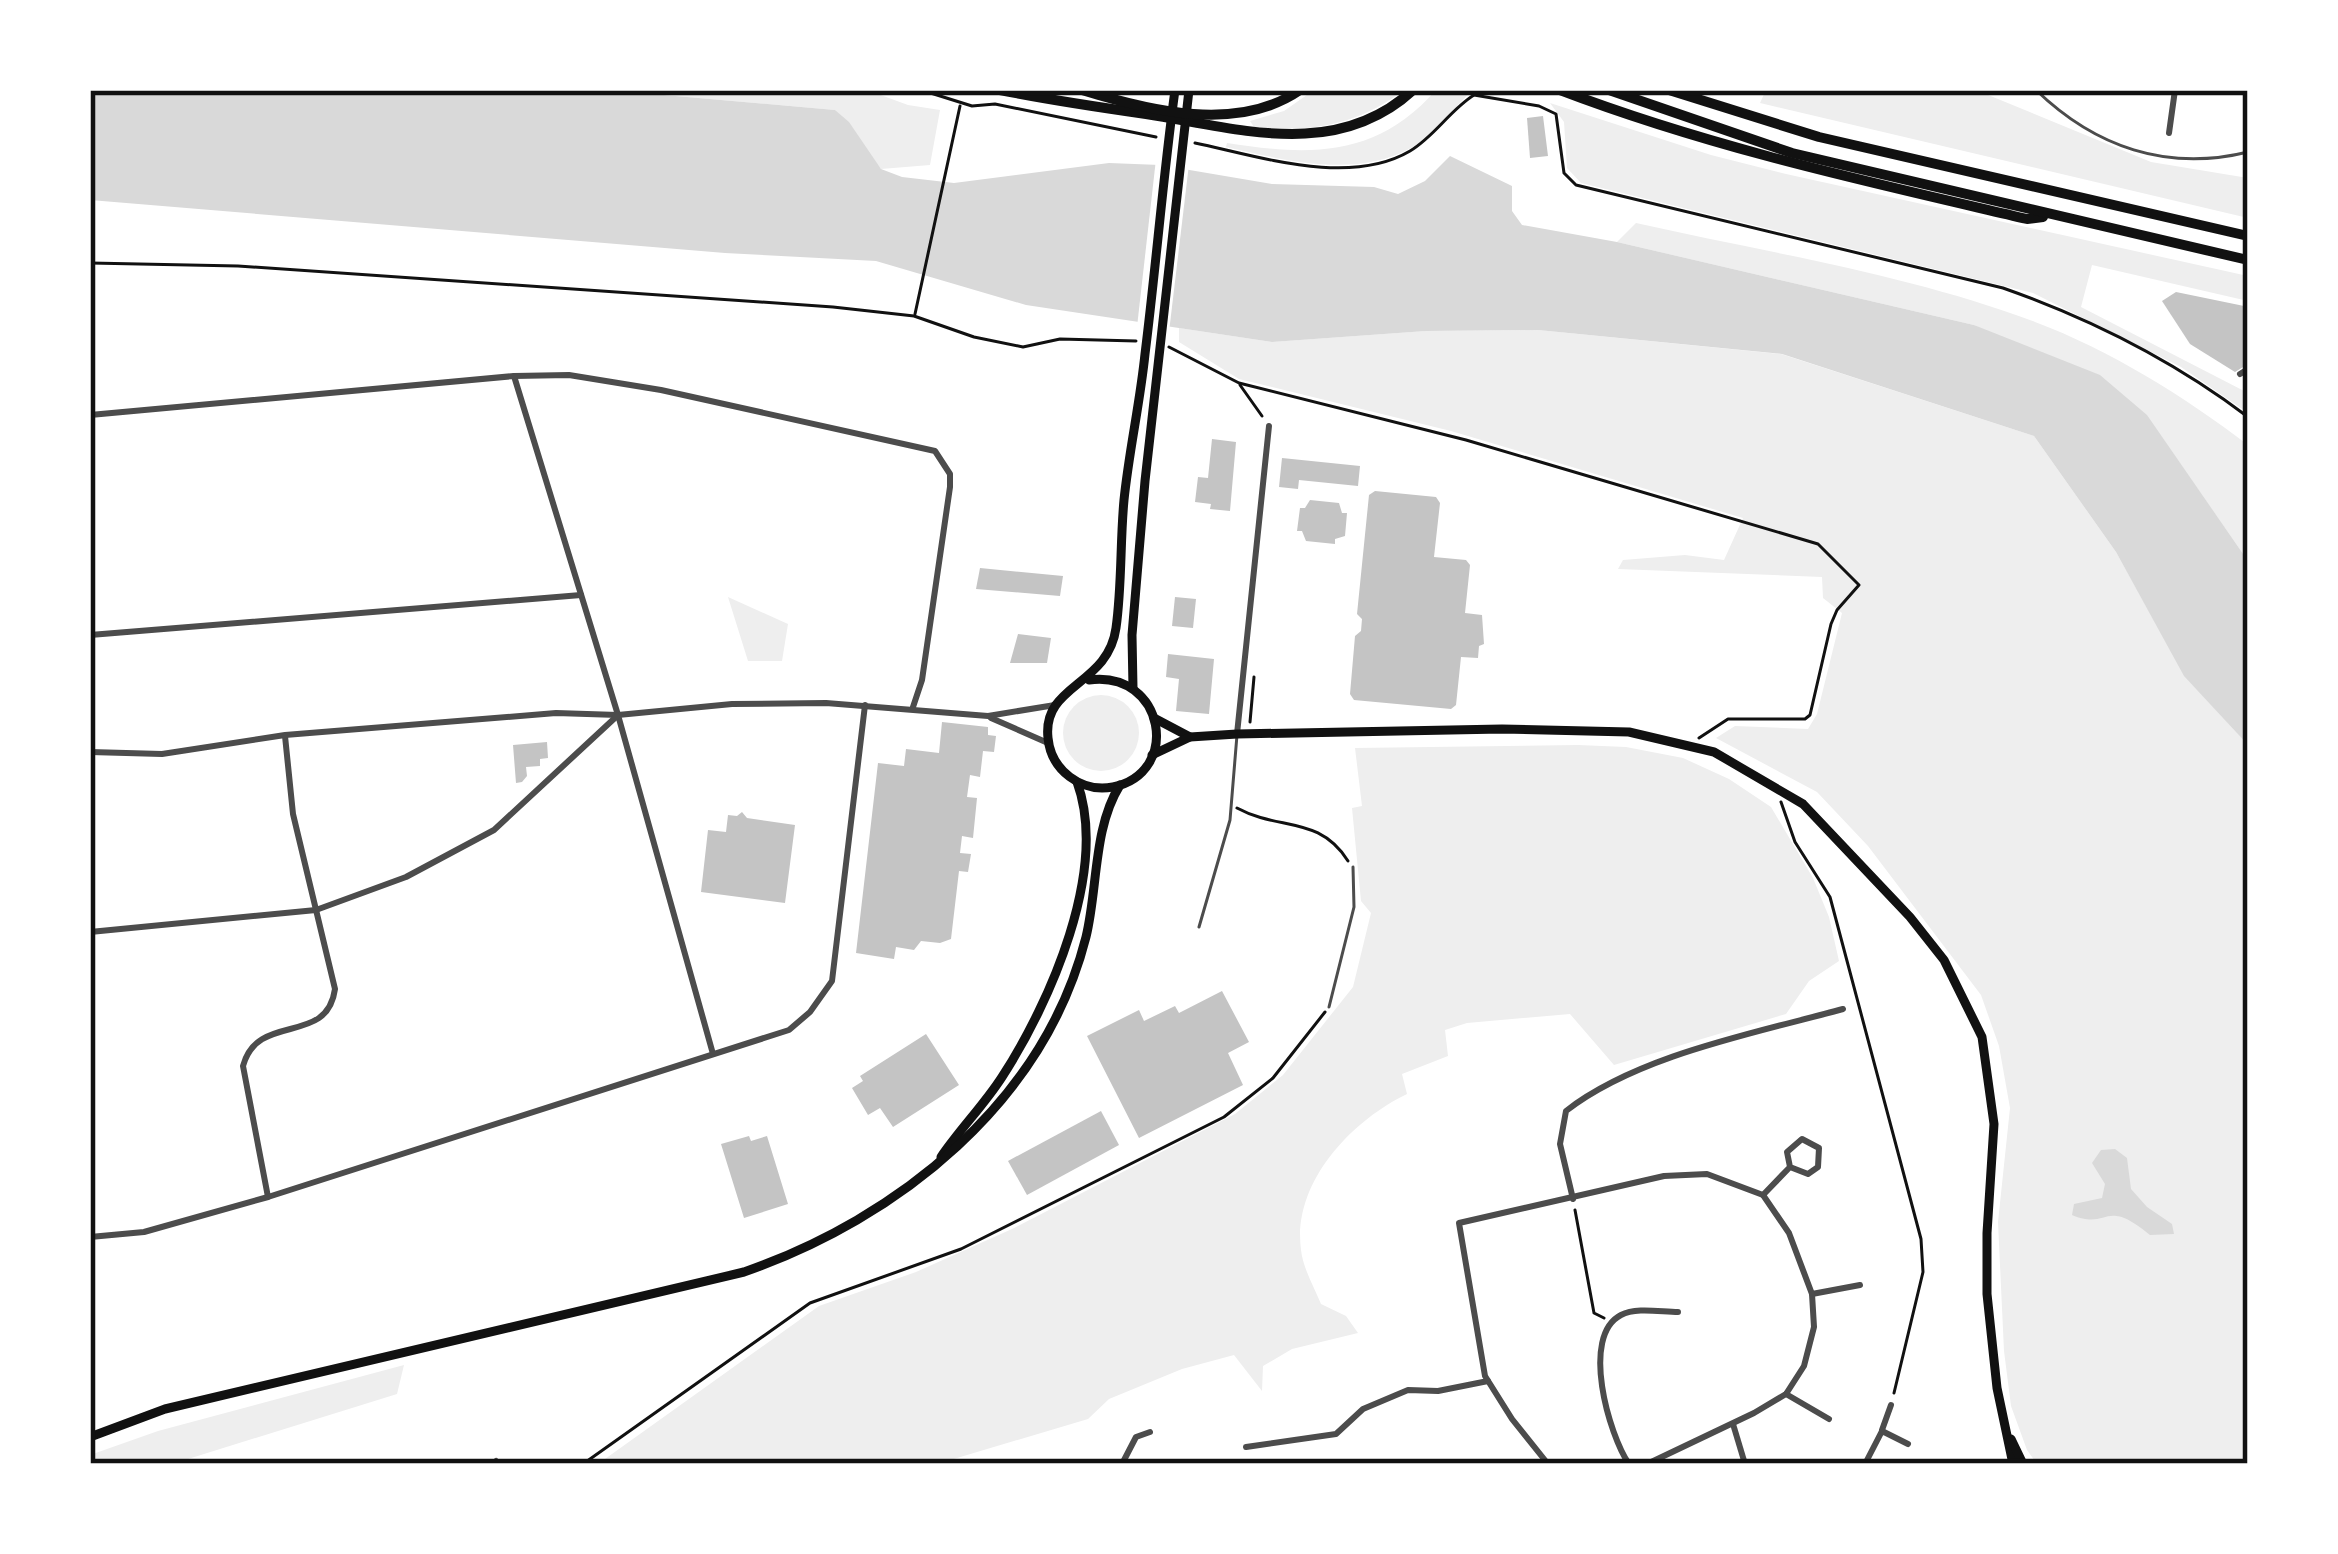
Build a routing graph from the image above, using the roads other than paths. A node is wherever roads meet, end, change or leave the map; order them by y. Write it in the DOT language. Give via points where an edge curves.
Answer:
graph roads {
  1 [pos="1000,90"];
  2 [pos="1082,90"];
  3 [pos="1300,90"];
  4 [pos="1412,90"];
  5 [pos="1560,90"];
  6 [pos="1609,90"];
  7 [pos="1669,90"];
  8 [pos="2036,90"];
  9 [pos="2175,90"];
  10 [pos="1174,95"];
  11 [pos="1189,96"];
  12 [pos="2169,133"];
  13 [pos="2248,152"];
  14 [pos="2052,215"];
  15 [pos="2248,236"];
  16 [pos="2248,260"];
  17 [pos="514,376"];
  18 [pos="90,415"];
  19 [pos="1269,426"];
  20 [pos="581,595"];
  21 [pos="90,635"];
  22 [pos="1089,680"];
  23 [pos="1132,688"];
  24 [pos="865,705"];
  25 [pos="1055,705"];
  26 [pos="913,707"];
  27 [pos="618,715"];
  28 [pos="988,716"];
  29 [pos="1154,718"];
  30 [pos="1243,734"];
  31 [pos="285,735"];
  32 [pos="1190,737"];
  33 [pos="1048,743"];
  34 [pos="90,752"];
  35 [pos="1152,754"];
  36 [pos="1077,782"];
  37 [pos="1120,785"];
  38 [pos="1353,867"];
  39 [pos="316,910"];
  40 [pos="1199,927"];
  41 [pos="90,932"];
  42 [pos="1329,1007"];
  43 [pos="1843,1009"];
  44 [pos="713,1054"];
  45 [pos="938,1161"];
  46 [pos="1790,1168"];
  47 [pos="1763,1195"];
  48 [pos="268,1197"];
  49 [pos="1573,1199"];
  50 [pos="90,1237"];
  51 [pos="1860,1285"];
  52 [pos="1811,1294"];
  53 [pos="1678,1312"];
  54 [pos="1487,1381"];
  55 [pos="1786,1394"];
  56 [pos="1891,1405"];
  57 [pos="1829,1419"];
  58 [pos="2004,1423"];
  59 [pos="1732,1424"];
  60 [pos="1882,1431"];
  61 [pos="1150,1432"];
  62 [pos="90,1437"];
  63 [pos="1908,1444"];
  64 [pos="1246,1447"];
  65 [pos="1122,1464"];
  66 [pos="1548,1464"];
  67 [pos="1629,1464"];
  68 [pos="1647,1464"];
  69 [pos="1745,1464"];
  70 [pos="1865,1464"];
  71 [pos="2013,1464"];
  72 [pos="2023,1464"];
  1 -- 4 [label="highway" via="1287,135 1361,124"];
  2 -- 3 [label="highway" via="1220,115 1257,111"];
  5 -- 14 [label="highway" via="1755,156 2027,219"];
  6 -- 14 [label="highway" via="1792,153"];
  7 -- 15 [label="highway" via="1819,137"];
  8 -- 13 [label="lane" via="2078,125 2141,154 2187,161"];
  9 -- 12 [label="street"];
  10 -- 22 [label="main road" via="1115,632"];
  11 -- 23 [label="main road"];
  14 -- 16 [label="highway"];
  17 -- 18 [label="street"];
  17 -- 20 [label="street"];
  17 -- 26 [label="street" via="569,375 661,390 935,451 950,487"];
  19 -- 30 [label="street"];
  20 -- 21 [label="street"];
  20 -- 27 [label="street"];
  22 -- 23 [label="main road"];
  22 -- 25 [label="main road"];
  23 -- 29 [label="main road"];
  24 -- 26 [label="street"];
  24 -- 27 [label="street" via="760,703"];
  24 -- 44 [label="street" via="832,981 789,1030"];
  25 -- 28 [label="street"];
  25 -- 33 [label="main road"];
  26 -- 28 [label="street"];
  27 -- 31 [label="street"];
  27 -- 39 [label="street" via="494,830 406,878"];
  27 -- 44 [label="street"];
  28 -- 33 [label="street"];
  29 -- 32 [label="main road"];
  29 -- 35 [label="main road"];
  30 -- 32 [label="main road"];
  30 -- 40 [label="lane" via="1230,820"];
  30 -- 58 [label="main road" via="1630,732 1691,744 1803,803 1944,960 1982,1037 1994,1124 1988,1294"];
  31 -- 34 [label="street" via="163,754"];
  31 -- 39 [label="street"];
  32 -- 35 [label="main road"];
  33 -- 36 [label="main road"];
  35 -- 37 [label="main road"];
  36 -- 37 [label="main road"];
  36 -- 45 [label="main road" via="1087,820 1084,858 1046,1003"];
  37 -- 45 [label="main road" via="1106,815 1086,937 1060,1008 1011,1088"];
  38 -- 42 [label="lane" via="1354,908"];
  39 -- 41 [label="street"];
  39 -- 48 [label="street" via="333,1007 260,1039 243,1066"];
  43 -- 49 [label="street" via="1666,1060 1591,1092 1567,1111 1560,1144"];
  44 -- 48 [label="street"];
  45 -- 62 [label="main road" via="860,1221 745,1272 186,1404"];
  46 -- 46 [label="street" via="1792,1144 1802,1139 1819,1148 1818,1167 1808,1174"];
  46 -- 47 [label="street"];
  47 -- 49 [label="street" via="1707,1174"];
  47 -- 52 [label="street" via="1789,1233"];
  48 -- 50 [label="street" via="144,1232"];
  49 -- 54 [label="street" via="1460,1223"];
  51 -- 52 [label="street"];
  52 -- 55 [label="street" via="1814,1327"];
  53 -- 67 [label="street" via="1626,1311 1612,1321 1601,1381"];
  54 -- 64 [label="street" via="1408,1390 1363,1409 1336,1434"];
  54 -- 66 [label="street"];
  55 -- 57 [label="street"];
  55 -- 59 [label="street"];
  56 -- 60 [label="street"];
  58 -- 71 [label="main road"];
  58 -- 72 [label="main road"];
  59 -- 68 [label="street"];
  59 -- 69 [label="street"];
  60 -- 63 [label="street"];
  60 -- 70 [label="street"];
  61 -- 65 [label="street" via="1136,1437"];
}
